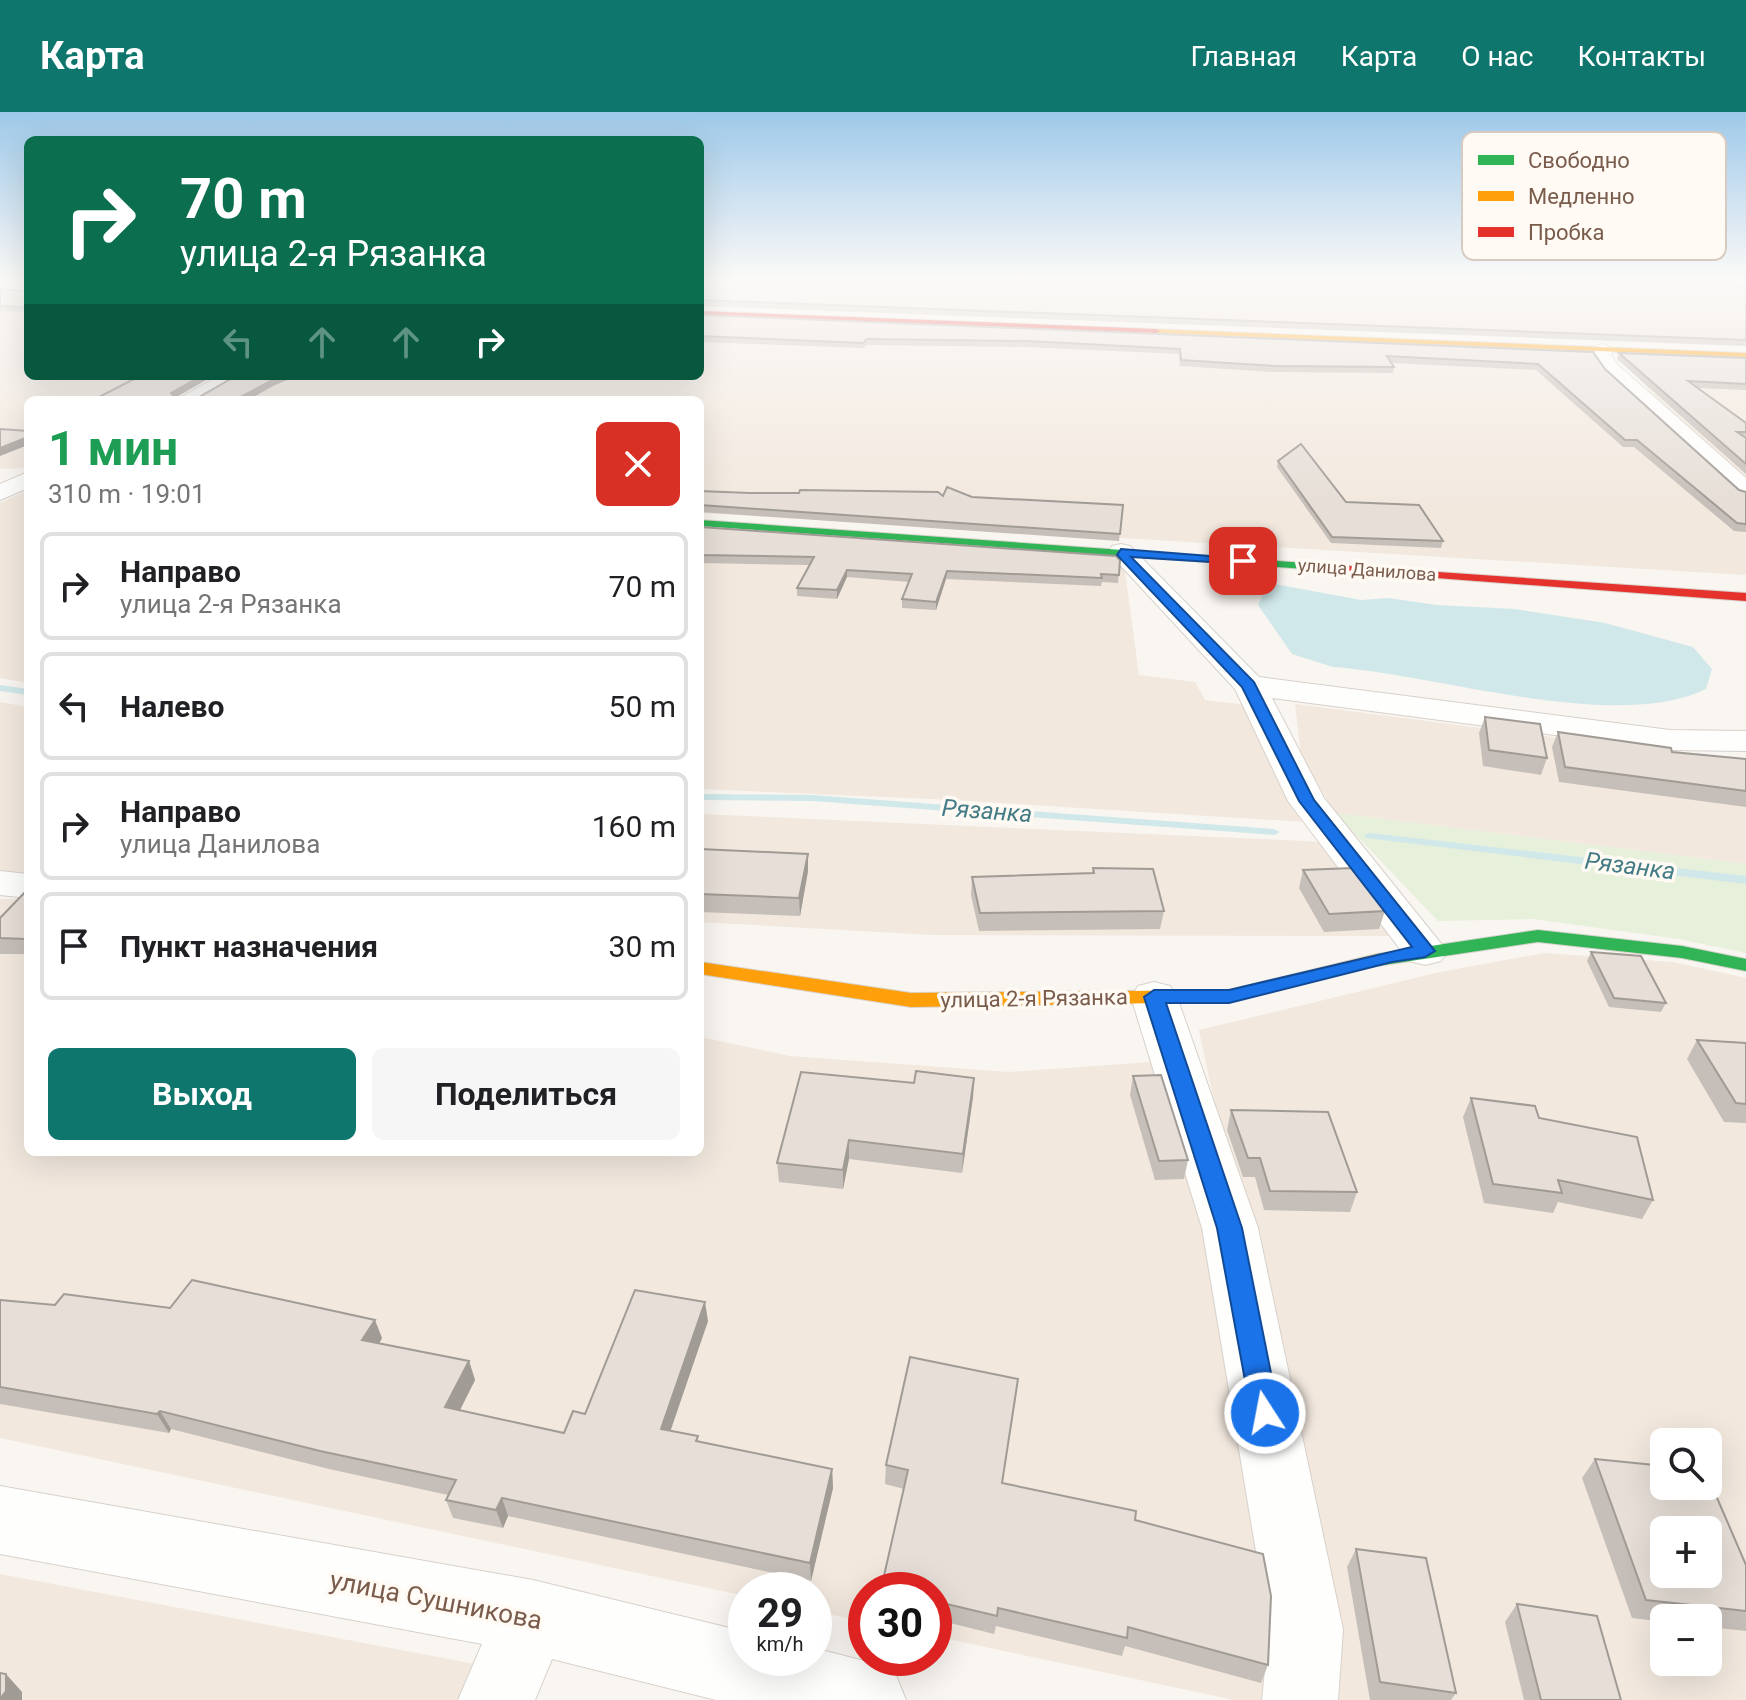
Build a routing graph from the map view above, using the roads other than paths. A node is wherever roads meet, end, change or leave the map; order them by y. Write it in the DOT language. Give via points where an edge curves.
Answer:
graph roads {
  1 [pos="1602,354"];
  2 [pos="1725,354"];
  3 [pos="1746,355"];
  4 [pos="226,380"];
  5 [pos="194,396"];
  6 [pos="0,473"];
  7 [pos="24,476"];
  8 [pos="24,479"];
  9 [pos="1746,490"];
  10 [pos="0,493"];
  11 [pos="704,523"];
  12 [pos="1121,552"];
  13 [pos="1746,597"];
  14 [pos="1249,685"];
  15 [pos="1746,741"];
  16 [pos="0,883"];
  17 [pos="24,886"];
  18 [pos="1425,951"];
  19 [pos="1746,965"];
  20 [pos="704,969"];
  21 [pos="1154,997"];
  22 [pos="0,1520"];
  23 [pos="533,1617"];
  24 [pos="496,1700"];
  25 [pos="868,1700"];
  26 [pos="1300,1700"];
  1 -- 9 [label="street" via="1611,369"];
  2 -- 3 [label="street"];
  4 -- 5 [label="street"];
  6 -- 7 [label="street"];
  8 -- 10 [label="street"];
  11 -- 12 [label="street, улица Данилова"];
  12 -- 13 [label="street, улица Данилова"];
  12 -- 14 [label="street"];
  14 -- 15 [label="street" via="1670,740"];
  14 -- 18 [label="street" via="1307,801"];
  16 -- 17 [label="street"];
  18 -- 19 [label="street, улица 2-я Рязанка" via="1538,936 1682,952"];
  18 -- 21 [label="street, улица 2-я Рязанка" via="1229,996"];
  20 -- 21 [label="street, улица 2-я Рязанка" via="911,1000"];
  21 -- 26 [label="street" via="1230,1228 1306,1629"];
  22 -- 23 [label="street, улица Сушникова"];
  23 -- 24 [label="street"];
  23 -- 25 [label="street, улица Сушникова"];
}
